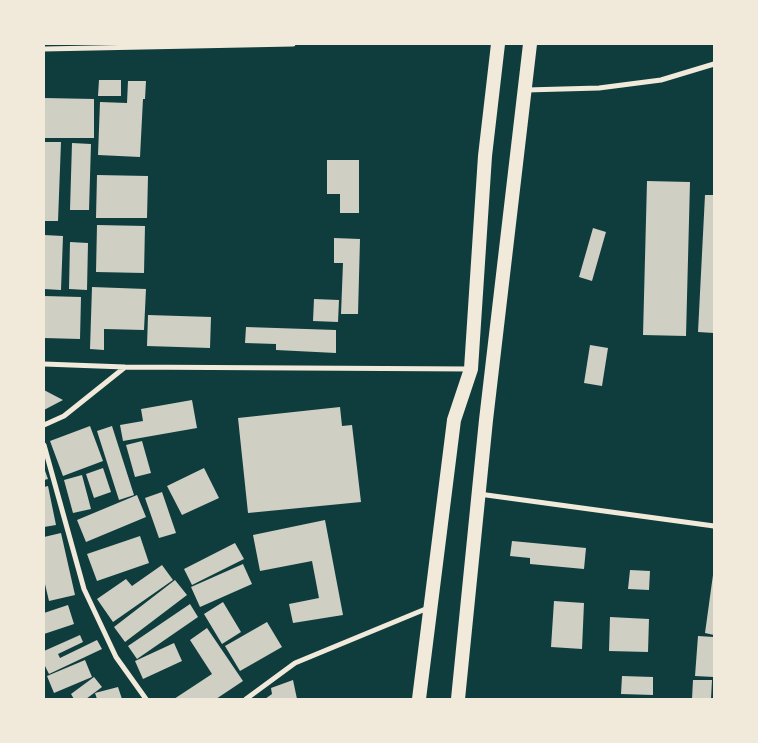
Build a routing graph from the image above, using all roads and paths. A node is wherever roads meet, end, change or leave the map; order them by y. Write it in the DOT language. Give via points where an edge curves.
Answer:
graph roads {
  1 [pos="293,44"];
  2 [pos="498,44"];
  3 [pos="530,44"];
  4 [pos="44,49"];
  5 [pos="714,64"];
  6 [pos="526,90"];
  7 [pos="44,364"];
  8 [pos="125,367"];
  9 [pos="471,369"];
  10 [pos="44,425"];
  11 [pos="44,445"];
  12 [pos="479,494"];
  13 [pos="714,526"];
  14 [pos="430,607"];
  15 [pos="146,699"];
  16 [pos="246,699"];
  17 [pos="419,699"];
  18 [pos="458,699"];
  1 -- 4 [label="street"];
  2 -- 9 [label="highway" via="485,156"];
  3 -- 6 [label="highway"];
  5 -- 6 [label="street" via="660,80 599,88"];
  6 -- 12 [label="highway"];
  7 -- 8 [label="street"];
  8 -- 9 [label="street"];
  8 -- 10 [label="street" via="64,416"];
  9 -- 14 [label="highway" via="454,420"];
  11 -- 15 [label="street" via="84,589 116,657"];
  12 -- 13 [label="street"];
  12 -- 18 [label="highway"];
  14 -- 16 [label="street" via="295,662"];
  14 -- 17 [label="highway"];
}
